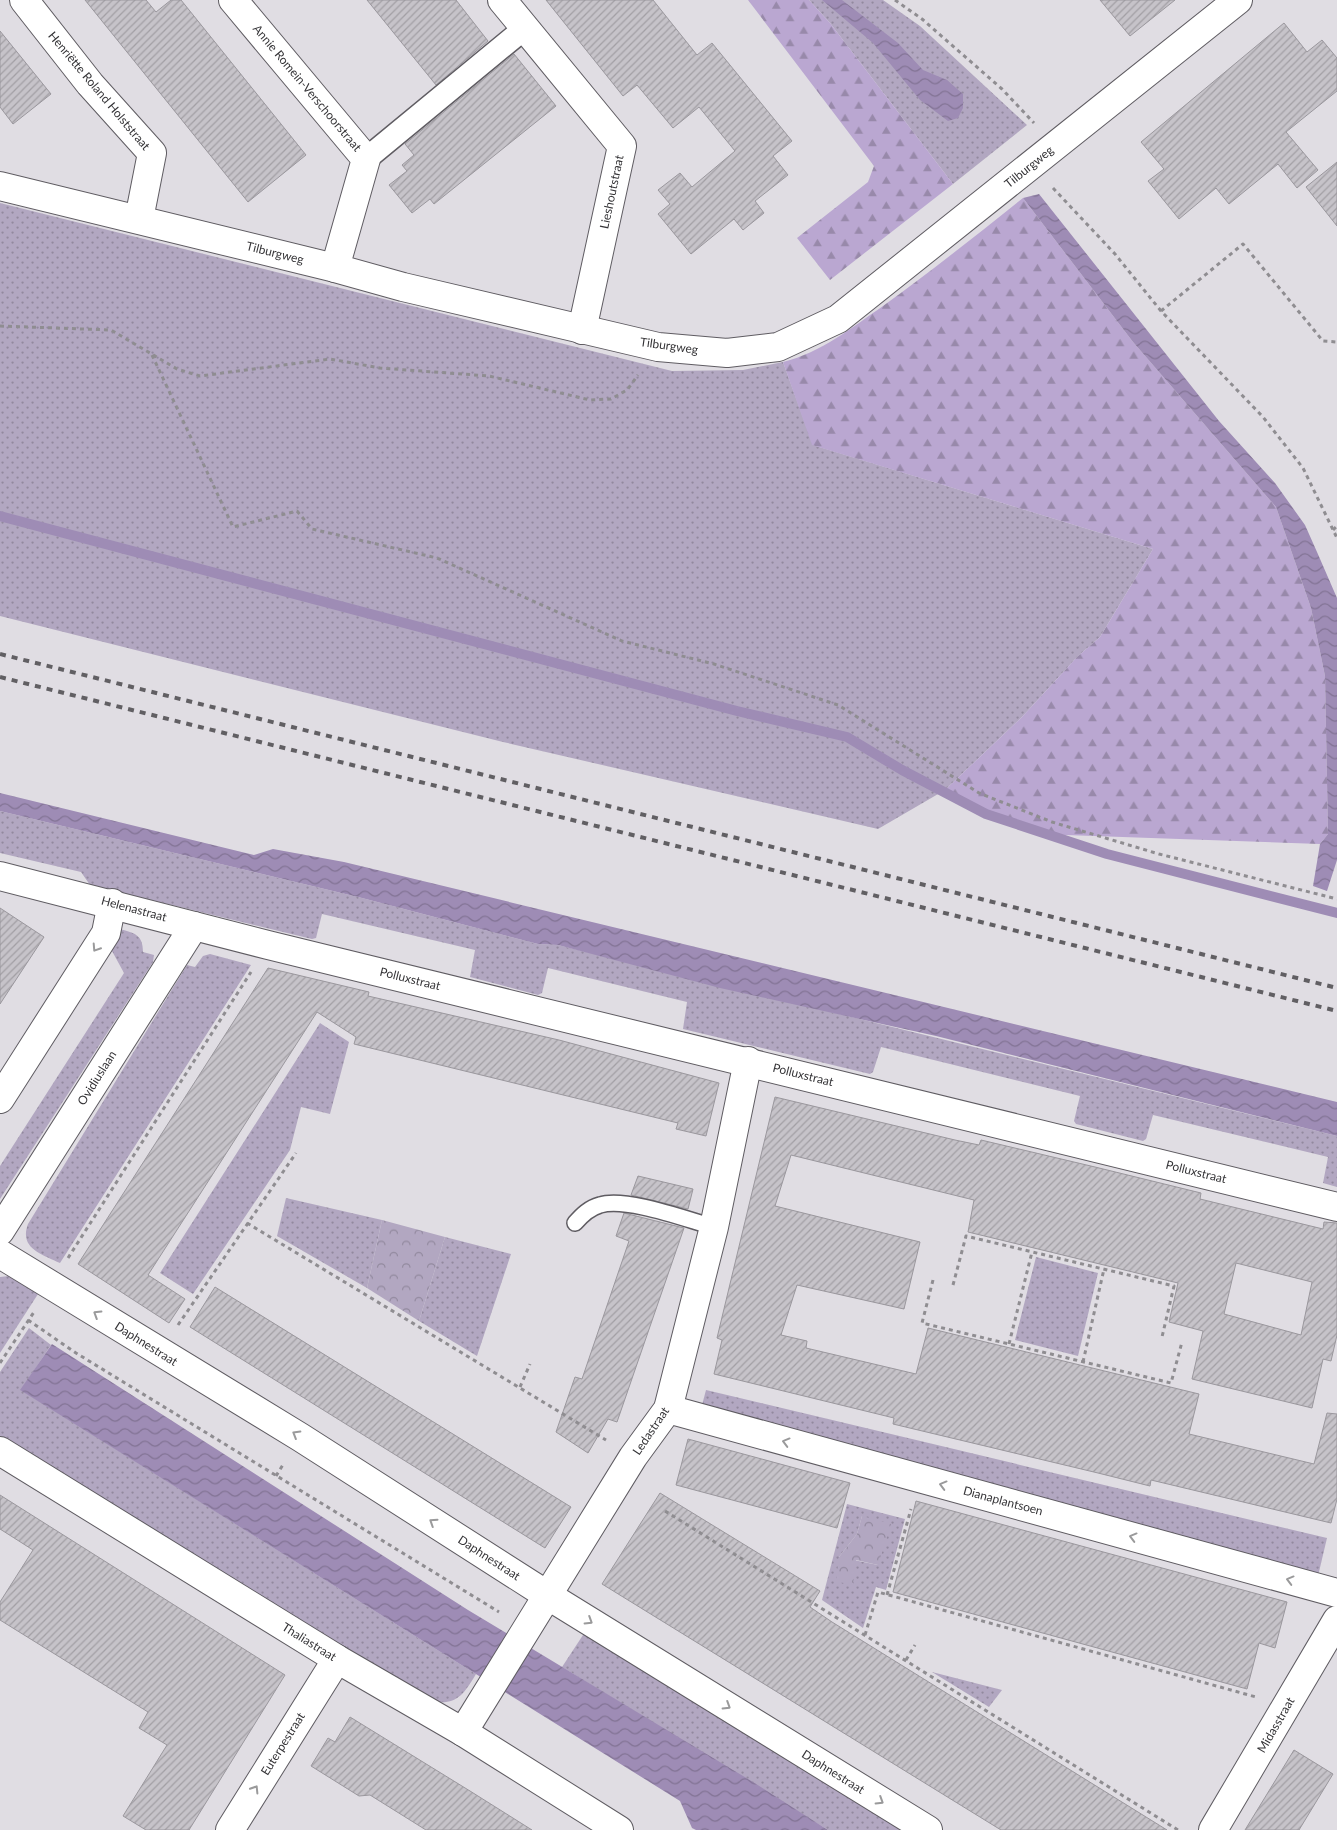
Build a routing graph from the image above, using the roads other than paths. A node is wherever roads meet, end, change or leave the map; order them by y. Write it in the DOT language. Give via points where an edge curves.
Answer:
graph roads {
  1 [pos="24,0"];
  2 [pos="233,0"];
  3 [pos="502,0"];
  4 [pos="1238,0"];
  5 [pos="525,28"];
  6 [pos="366,159"];
  7 [pos="0,186"];
  8 [pos="139,219"];
  9 [pos="335,268"];
  10 [pos="582,330"];
  11 [pos="0,876"];
  12 [pos="112,903"];
  13 [pos="194,926"];
  14 [pos="268,945"];
  15 [pos="748,1061"];
  16 [pos="0,1099"];
  17 [pos="1337,1207"];
  18 [pos="575,1223"];
  19 [pos="714,1227"];
  20 [pos="0,1231"];
  21 [pos="0,1254"];
  22 [pos="668,1409"];
  23 [pos="0,1451"];
  24 [pos="1337,1593"];
  25 [pos="547,1595"];
  26 [pos="1337,1620"];
  27 [pos="337,1659"];
  28 [pos="462,1732"];
  29 [pos="230,1830"];
  30 [pos="619,1830"];
  31 [pos="928,1830"];
  32 [pos="1213,1830"];
  1 -- 8 [label="street, Henriëtte Roland Holststraat" via="90,84 152,153"];
  2 -- 6 [label="street, Annie Romein-Verschoorstraat"];
  3 -- 5 [label="street, Lieshoutstraat"];
  4 -- 10 [label="street, Tilburgweg" via="838,318 778,347 727,354 658,347"];
  5 -- 6 [label="street"];
  5 -- 10 [label="street, Lieshoutstraat" via="622,146"];
  6 -- 9 [label="street, Annie Romein-Verschoorstraat"];
  7 -- 8 [label="street, Tilburgweg"];
  8 -- 9 [label="street, Tilburgweg"];
  9 -- 10 [label="street, Tilburgweg"];
  11 -- 12 [label="street, Helenastraat"];
  12 -- 13 [label="street, Helenastraat"];
  12 -- 16 [label="street, one-way" via="106,933"];
  13 -- 14 [label="street, Helenastraat"];
  13 -- 20 [label="street, Ovidiuslaan"];
  14 -- 15 [label="street, Polluxstraat"];
  15 -- 17 [label="street, Polluxstraat"];
  15 -- 19 [label="street, Ledastraat"];
  18 -- 19 [label="lane" via="587,1210 600,1204 621,1202"];
  19 -- 22 [label="street, Ledastraat"];
  25 -- 21 [label="street, Daphnestraat, one-way" via="300,1437"];
  24 -- 22 [label="street, Dianaplantsoen, one-way"];
  22 -- 25 [label="street, Ledastraat" via="633,1457"];
  23 -- 27 [label="street, Thaliastraat"];
  25 -- 28 [label="street, Ledastraat"];
  25 -- 31 [label="street, Daphnestraat, one-way"];
  26 -- 32 [label="street, Midasstraat"];
  27 -- 28 [label="street, Thaliastraat"];
  29 -- 27 [label="street, Euterpestraat, one-way"];
  28 -- 30 [label="street, Thaliastraat"];
}
